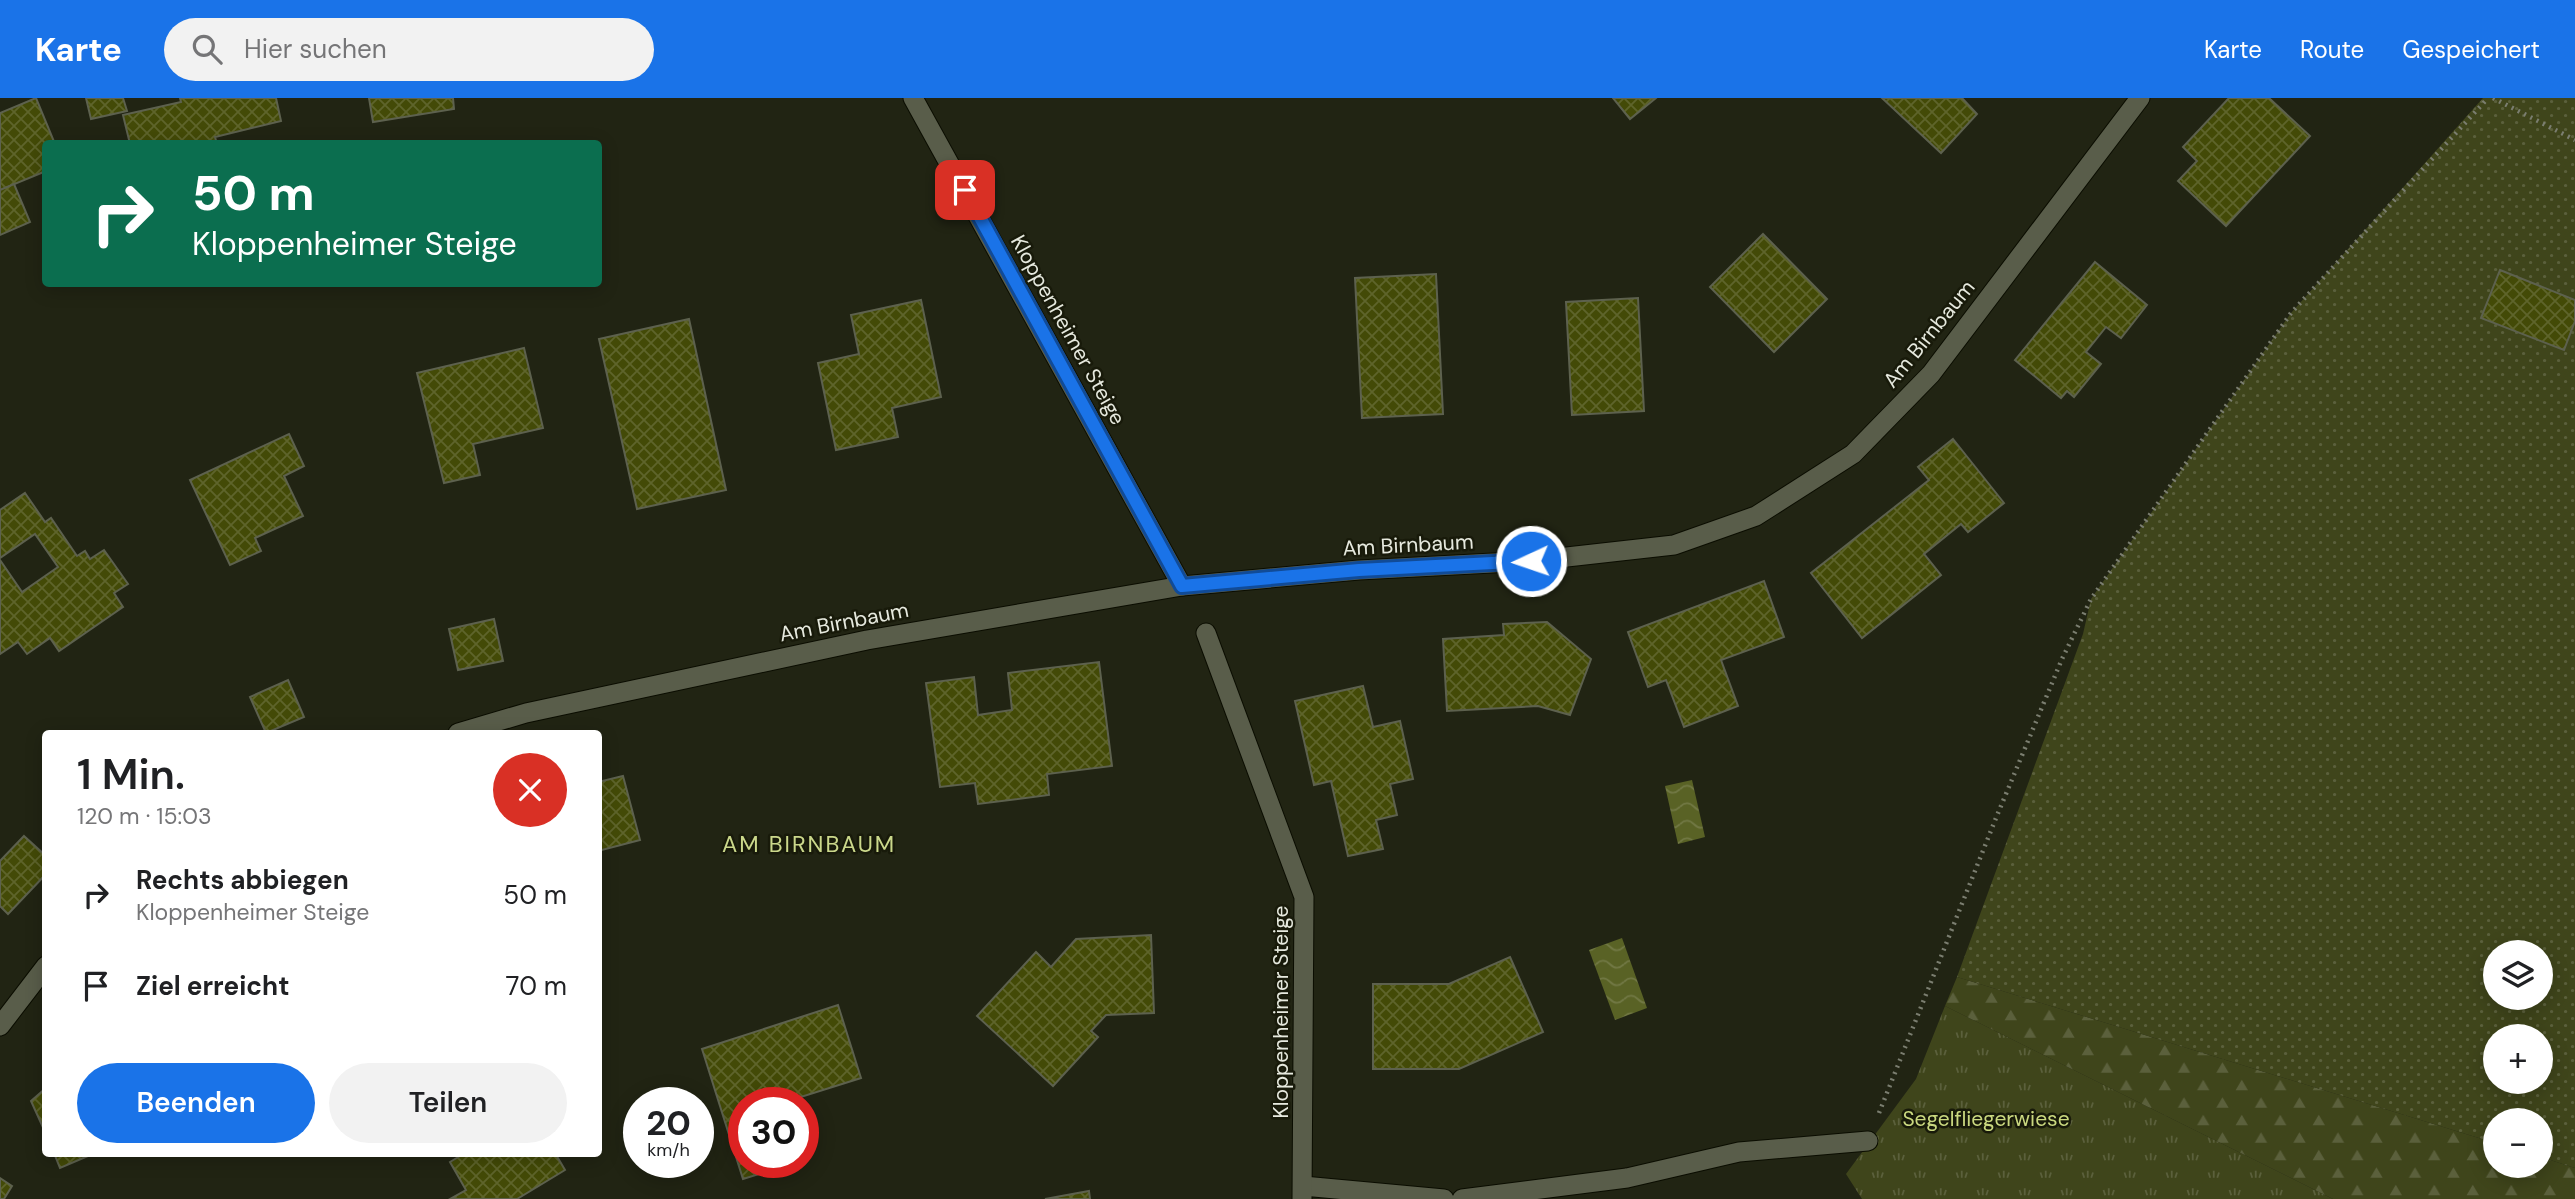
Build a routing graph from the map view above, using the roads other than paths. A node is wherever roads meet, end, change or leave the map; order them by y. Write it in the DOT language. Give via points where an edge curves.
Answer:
graph roads {
  1 [pos="913,98"];
  2 [pos="2140,98"];
  3 [pos="1182,586"];
  4 [pos="1206,633"];
  5 [pos="468,730"];
  6 [pos="42,971"];
  7 [pos="0,1026"];
  8 [pos="1868,1141"];
  9 [pos="1302,1193"];
  10 [pos="1444,1199"];
  11 [pos="1462,1199"];
  1 -- 3 [label="street, Kloppenheimer Steige"];
  2 -- 3 [label="street, Am Birnbaum" via="1931,374 1853,454 1756,516 1674,545 1531,561"];
  3 -- 5 [label="street, Am Birnbaum" via="867,640 526,713"];
  4 -- 9 [label="street, Kloppenheimer Steige" via="1304,897"];
  6 -- 7 [label="street"];
  8 -- 11 [label="street" via="1739,1152 1627,1178"];
  9 -- 10 [label="street"];
}
